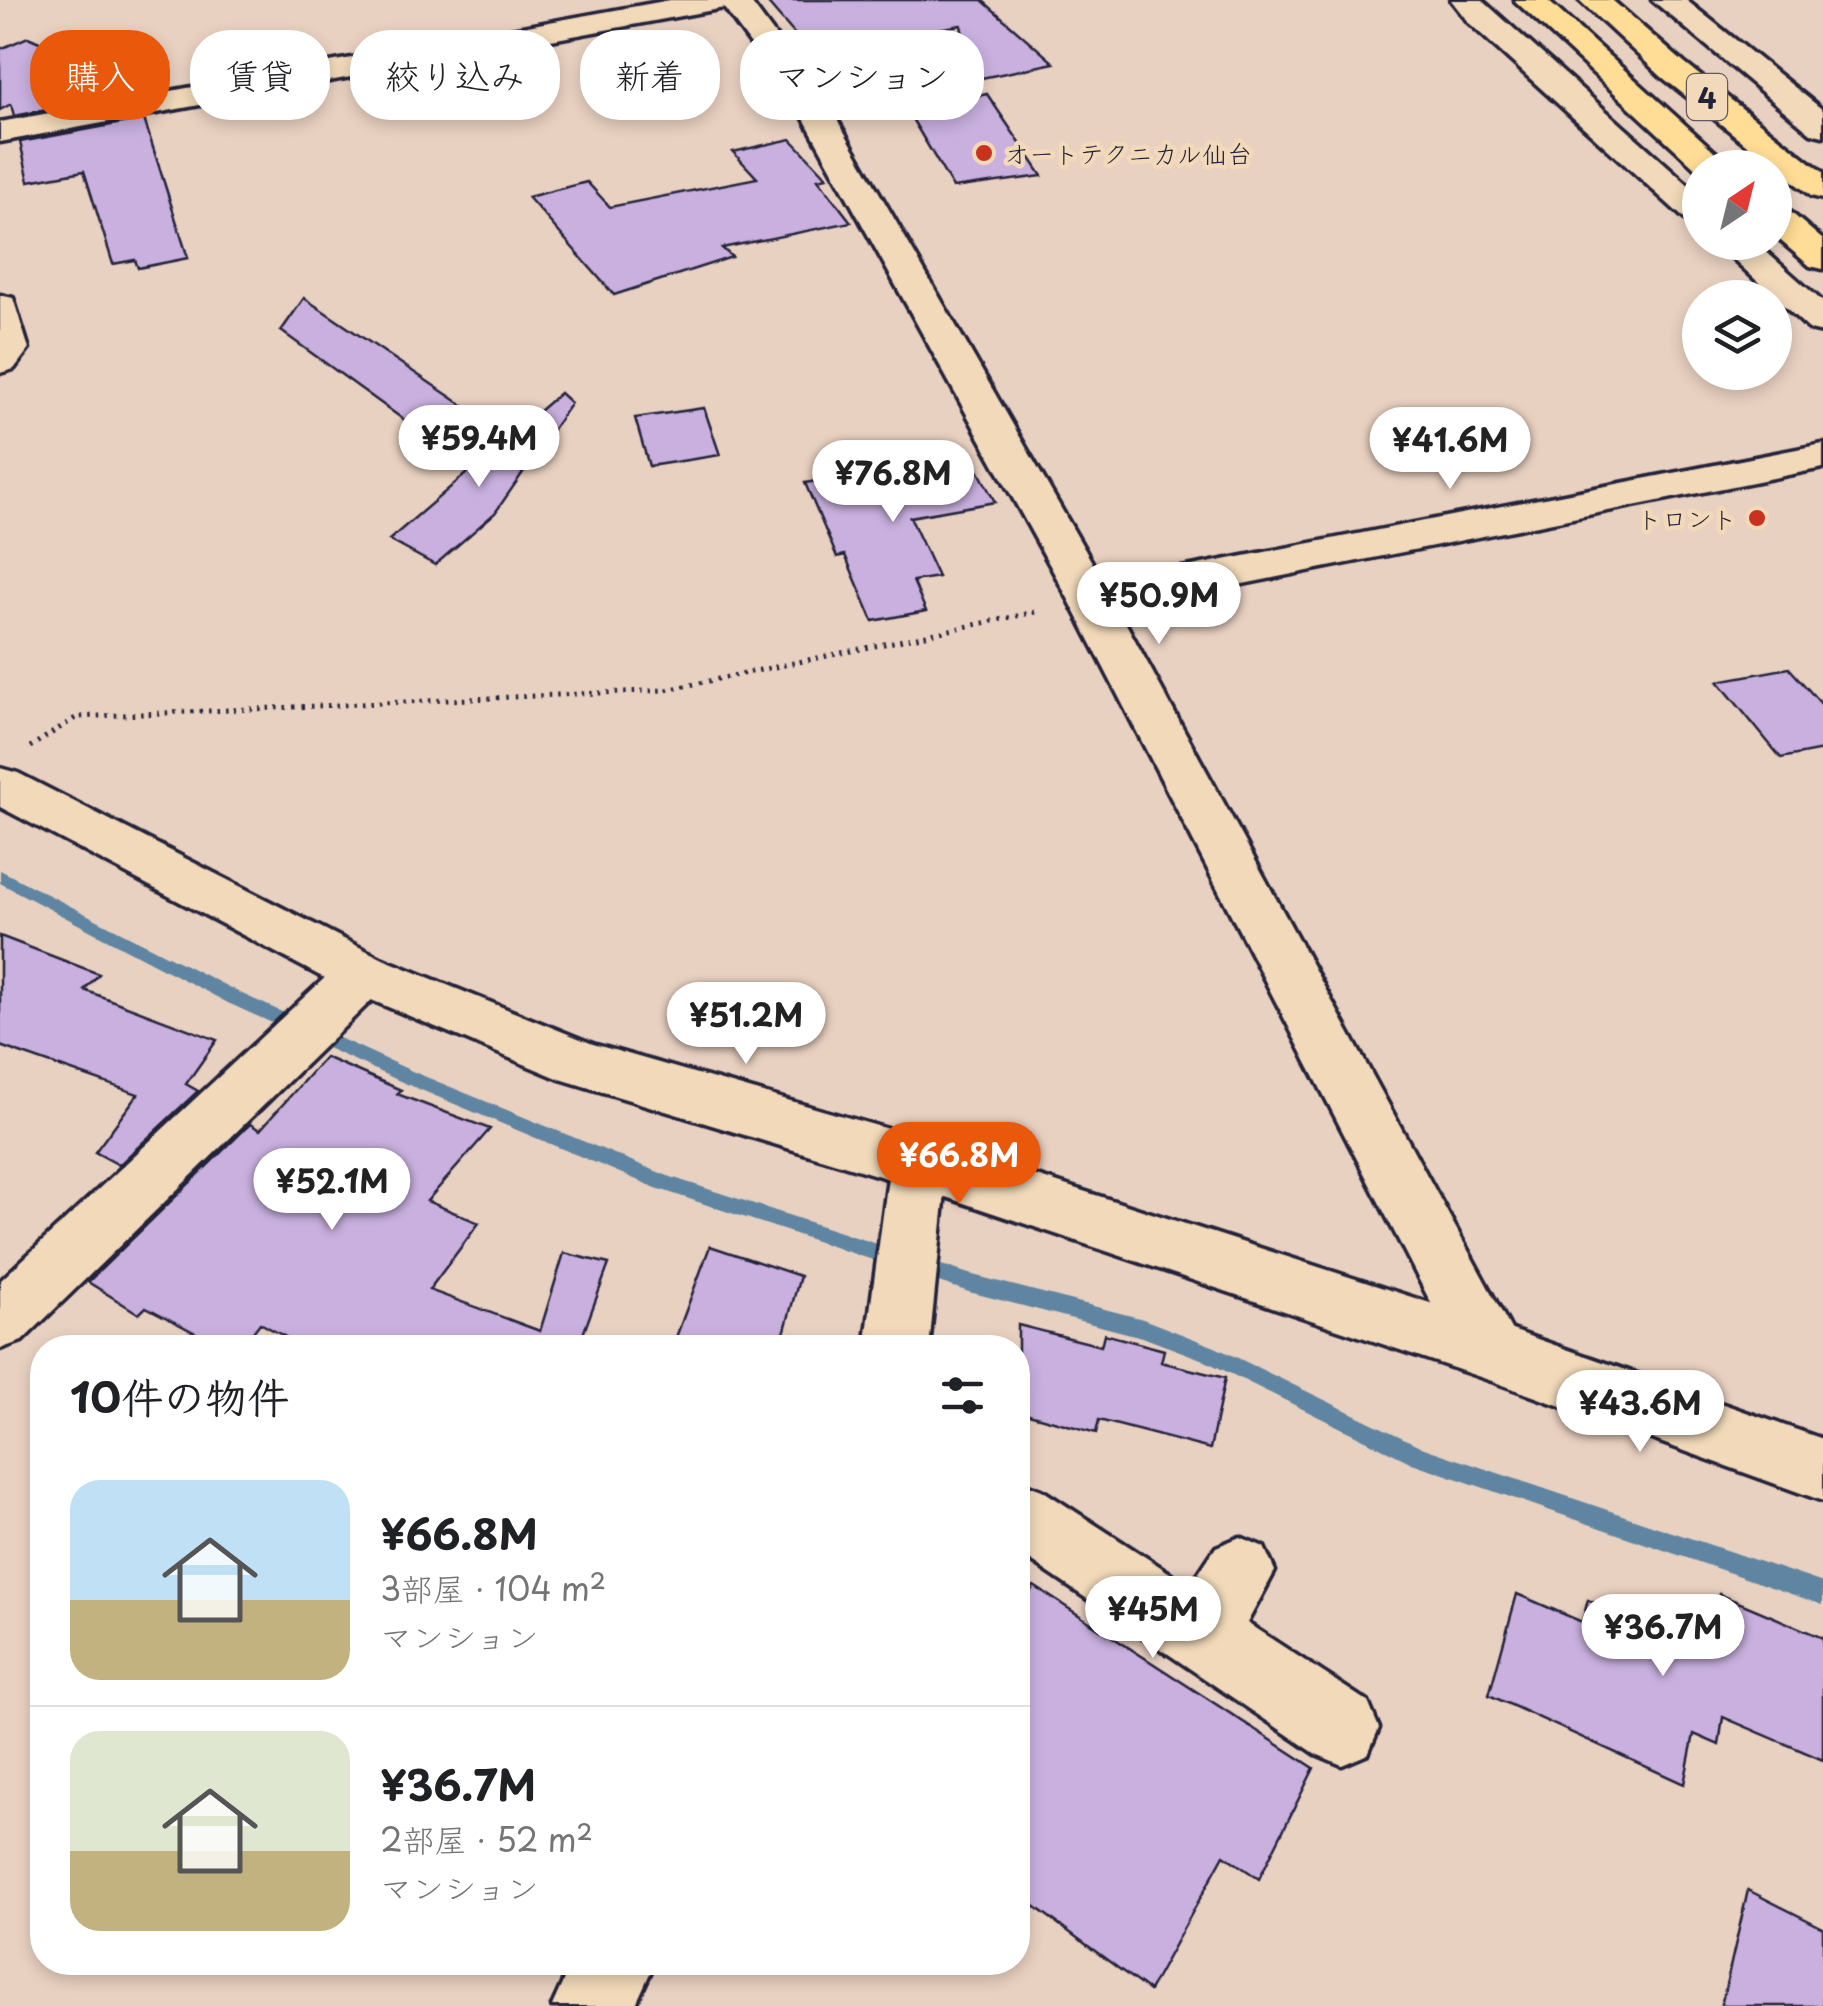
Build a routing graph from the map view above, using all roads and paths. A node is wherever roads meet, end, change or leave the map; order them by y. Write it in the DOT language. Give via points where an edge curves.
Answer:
graph roads {
  1 [pos="720,0"];
  2 [pos="734,0"];
  3 [pos="1466,0"];
  4 [pos="1528,0"];
  5 [pos="1594,0"];
  6 [pos="1667,0"];
  7 [pos="1823,126"];
  8 [pos="0,132"];
  9 [pos="1696,150"];
  10 [pos="1823,190"];
  11 [pos="1682,197"];
  12 [pos="1792,232"];
  13 [pos="1823,258"];
  14 [pos="1753,260"];
  15 [pos="0,306"];
  16 [pos="1823,322"];
  17 [pos="0,362"];
  18 [pos="1823,456"];
  19 [pos="1090,600"];
  20 [pos="9,770"];
  21 [pos="329,1008"];
  22 [pos="919,1164"];
  23 [pos="0,1321"];
  24 [pos="899,1335"];
  25 [pos="1489,1351"];
  26 [pos="1823,1470"];
  27 [pos="1030,1521"];
  28 [pos="1240,1571"];
  29 [pos="1201,1632"];
  30 [pos="1342,1728"];
  31 [pos="609,1975"];
  32 [pos="592,2006"];
  1 -- 8 [label="street"];
  2 -- 19 [label="street" via="818,114"];
  3 -- 11 [label="street"];
  4 -- 9 [label="highway, 4"];
  5 -- 10 [label="highway, 4"];
  6 -- 7 [label="street"];
  12 -- 13 [label="highway"];
  14 -- 16 [label="street"];
  15 -- 17 [label="street" via="10,348"];
  18 -- 19 [label="street"];
  19 -- 20 [label="path" via="666,690 77,717"];
  19 -- 25 [label="street"];
  20 -- 21 [label="street"];
  21 -- 22 [label="street" via="580,1063"];
  21 -- 23 [label="street"];
  22 -- 24 [label="street"];
  22 -- 25 [label="street"];
  25 -- 26 [label="street"];
  27 -- 29 [label="street"];
  28 -- 29 [label="street"];
  29 -- 30 [label="street"];
  31 -- 32 [label="street"];
}
